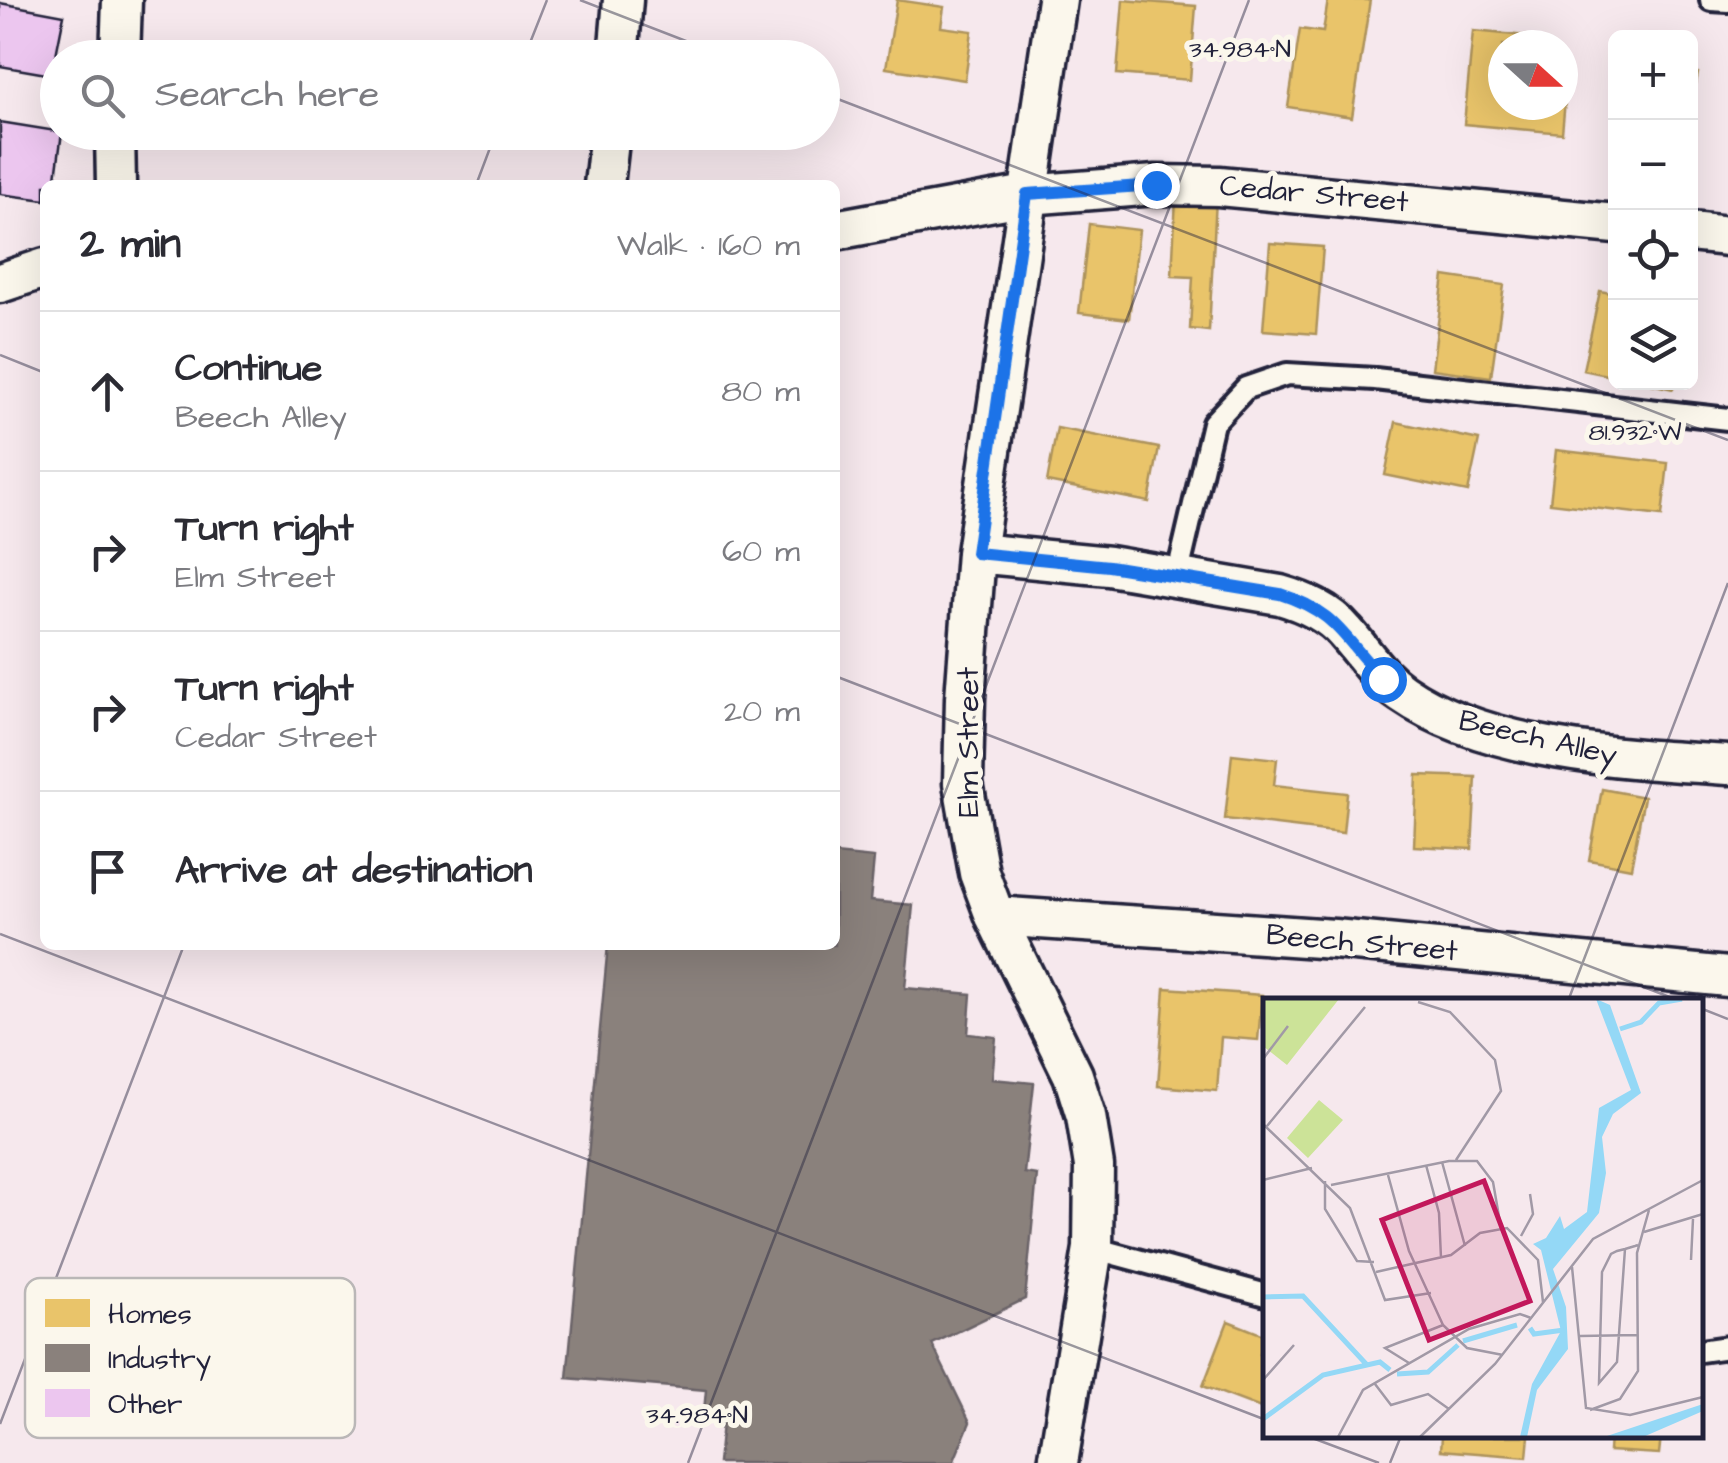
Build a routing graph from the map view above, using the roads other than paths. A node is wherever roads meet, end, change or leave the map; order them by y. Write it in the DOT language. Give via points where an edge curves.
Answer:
graph roads {
  1 [pos="122,0"];
  2 [pos="622,0"];
  3 [pos="1057,0"];
  4 [pos="1711,0"];
  5 [pos="1728,1"];
  6 [pos="121,40"];
  7 [pos="619,40"];
  8 [pos="116,150"];
  9 [pos="608,150"];
  10 [pos="116,180"];
  11 [pos="605,180"];
  12 [pos="1027,194"];
  13 [pos="1608,223"];
  14 [pos="840,229"];
  15 [pos="1698,233"];
  16 [pos="1728,236"];
  17 [pos="40,270"];
  18 [pos="0,283"];
  19 [pos="1728,419"];
  20 [pos="976,553"];
  21 [pos="1178,577"];
  22 [pos="1728,765"];
  23 [pos="994,916"];
  24 [pos="1728,977"];
  25 [pos="1094,1248"];
  26 [pos="1263,1295"];
  27 [pos="1728,1347"];
  28 [pos="1703,1351"];
  29 [pos="1066,1461"];
  1 -- 6 [label="street"];
  2 -- 7 [label="street"];
  3 -- 12 [label="street, Elm Street"];
  4 -- 5 [label="lane"];
  8 -- 10 [label="street"];
  9 -- 11 [label="street"];
  12 -- 13 [label="street, Cedar Street" via="1220,186"];
  12 -- 14 [label="street, Cedar Street"];
  12 -- 20 [label="street, Elm Street"];
  15 -- 16 [label="street"];
  17 -- 18 [label="street"];
  19 -- 21 [label="lane" via="1287,374 1246,388 1213,423"];
  20 -- 21 [label="street, Beech Alley"];
  20 -- 23 [label="street, Elm Street" via="963,783"];
  21 -- 22 [label="street, Beech Alley" via="1304,602 1345,632 1383,679 1458,722 1616,758"];
  23 -- 24 [label="street, Beech Street" via="1334,939"];
  23 -- 25 [label="street, Elm Street" via="1073,1075 1086,1116"];
  25 -- 26 [label="lane"];
  25 -- 29 [label="street, Elm Street"];
  27 -- 28 [label="lane"];
}
